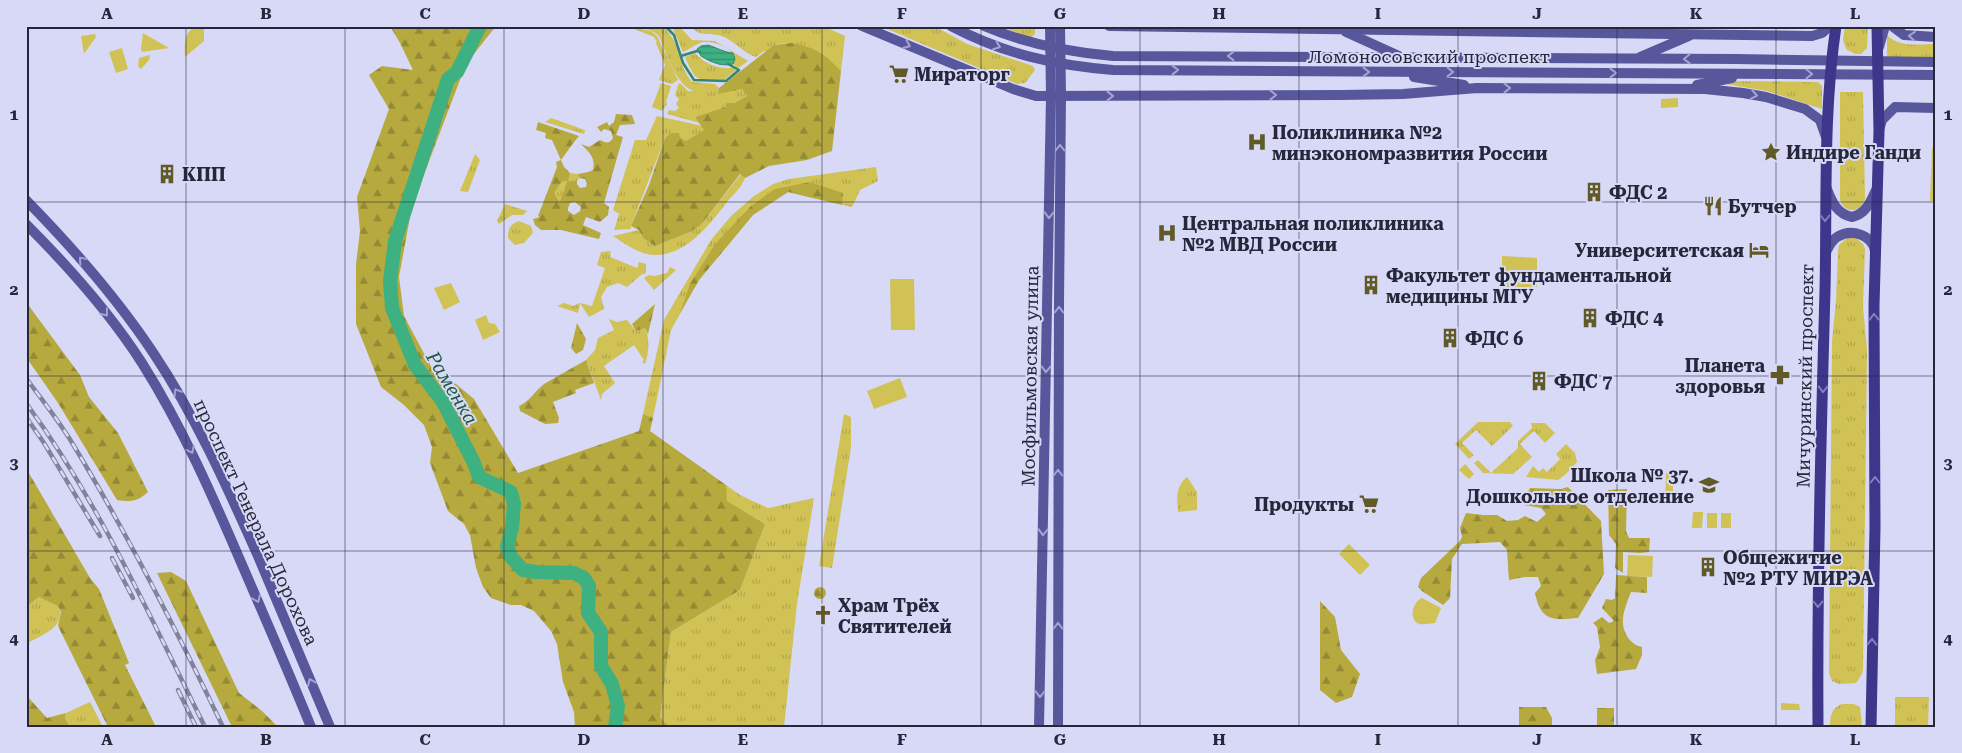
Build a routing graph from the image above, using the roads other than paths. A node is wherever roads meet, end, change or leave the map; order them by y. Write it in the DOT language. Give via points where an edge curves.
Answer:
graph roads {
  1 [pos="862,26"];
  2 [pos="951,26"];
  3 [pos="984,26"];
  4 [pos="1050,26"];
  5 [pos="1060,26"];
  6 [pos="1109,26"];
  7 [pos="1830,26"];
  8 [pos="1836,26"];
  9 [pos="1877,26"];
  10 [pos="1885,26"];
  11 [pos="1892,26"];
  12 [pos="1342,30"];
  13 [pos="1695,34"];
  14 [pos="1936,36"];
  15 [pos="1878,56"];
  16 [pos="1402,58"];
  17 [pos="1636,59"];
  18 [pos="1831,61"];
  19 [pos="1936,62"];
  20 [pos="1384,72"];
  21 [pos="1752,73"];
  22 [pos="1830,74"];
  23 [pos="1936,75"];
  24 [pos="1878,78"];
  25 [pos="1477,88"];
  26 [pos="1683,88"];
  27 [pos="1056,96"];
  28 [pos="1936,108"];
  29 [pos="1879,131"];
  30 [pos="1827,138"];
  31 [pos="1826,183"];
  32 [pos="1877,187"];
  33 [pos="26,200"];
  34 [pos="26,224"];
  35 [pos="1826,252"];
  36 [pos="1876,252"];
  37 [pos="1042,589"];
  38 [pos="1058,590"];
  39 [pos="312,727"];
  40 [pos="330,727"];
  41 [pos="1039,727"];
  42 [pos="1058,727"];
  43 [pos="1818,727"];
  44 [pos="1871,727"];
  1 -- 27 [label="main road, one-way" via="1026,94"];
  2 -- 20 [label="main road, Ломоносовский проспект, one-way" via="1030,58 1074,66 1113,70"];
  16 -- 3 [label="main road, Ломоносовский проспект, one-way" via="1113,56 1075,53 1032,44"];
  4 -- 27 [label="main road, Мосфильмовская улица, bridge"];
  5 -- 27 [label="main road, Мосфильмовская улица, bridge"];
  6 -- 12 [label="main road"];
  7 -- 13 [label="main road" via="1812,36"];
  8 -- 18 [label="main road, Мичуринский проспект"];
  9 -- 15 [label="main road"];
  10 -- 15 [label="main road"];
  14 -- 11 [label="main road, one-way" via="1904,35"];
  12 -- 13 [label="main road"];
  12 -- 16 [label="main road"];
  13 -- 17 [label="main road"];
  15 -- 18 [label="main road, Ломоносовский проспект"];
  15 -- 19 [label="main road"];
  15 -- 24 [label="main road"];
  16 -- 17 [label="main road, Ломоносовский проспект"];
  18 -- 17 [label="main road, Ломоносовский проспект, one-way"];
  18 -- 22 [label="main road, Мичуринский проспект"];
  20 -- 21 [label="main road, Ломоносовский проспект, one-way"];
  20 -- 25 [label="main road"];
  21 -- 22 [label="main road, Ломоносовский проспект, one-way"];
  21 -- 26 [label="main road"];
  22 -- 24 [label="main road, Ломоносовский проспект"];
  22 -- 30 [label="main road, Мичуринский проспект"];
  23 -- 24 [label="main road"];
  24 -- 29 [label="main road"];
  25 -- 26 [label="main road, one-way"];
  27 -- 25 [label="main road, one-way" via="1403,94"];
  26 -- 30 [label="main road, one-way" via="1744,93 1796,106 1820,120"];
  27 -- 37 [label="main road, Мосфильмовская улица, one-way"];
  38 -- 27 [label="main road, Мосфильмовская улица, one-way"];
  28 -- 29 [label="main road" via="1895,107 1882,120"];
  29 -- 32 [label="main road"];
  30 -- 31 [label="main road, Мичуринский проспект"];
  31 -- 32 [label="main road" via="1838,209 1847,216 1857,216 1864,211"];
  31 -- 35 [label="main road, Мичуринский проспект, one-way"];
  32 -- 36 [label="main road"];
  40 -- 33 [label="main road, проспект Генерала Дорохова, one-way" via="244,524 184,403 124,312 64,239"];
  34 -- 39 [label="main road, проспект Генерала Дорохова, one-way" via="88,291 117,328 172,413 196,460"];
  35 -- 36 [label="main road" via="1836,237 1853,232 1869,239"];
  35 -- 43 [label="main road, Мичуринский проспект, one-way" via="1818,574"];
  44 -- 36 [label="main road, one-way"];
  37 -- 38 [label="main road" via="1050,581"];
  37 -- 41 [label="main road, Мосфильмовская улица, one-way"];
  42 -- 38 [label="main road, Мосфильмовская улица, one-way"];
}
